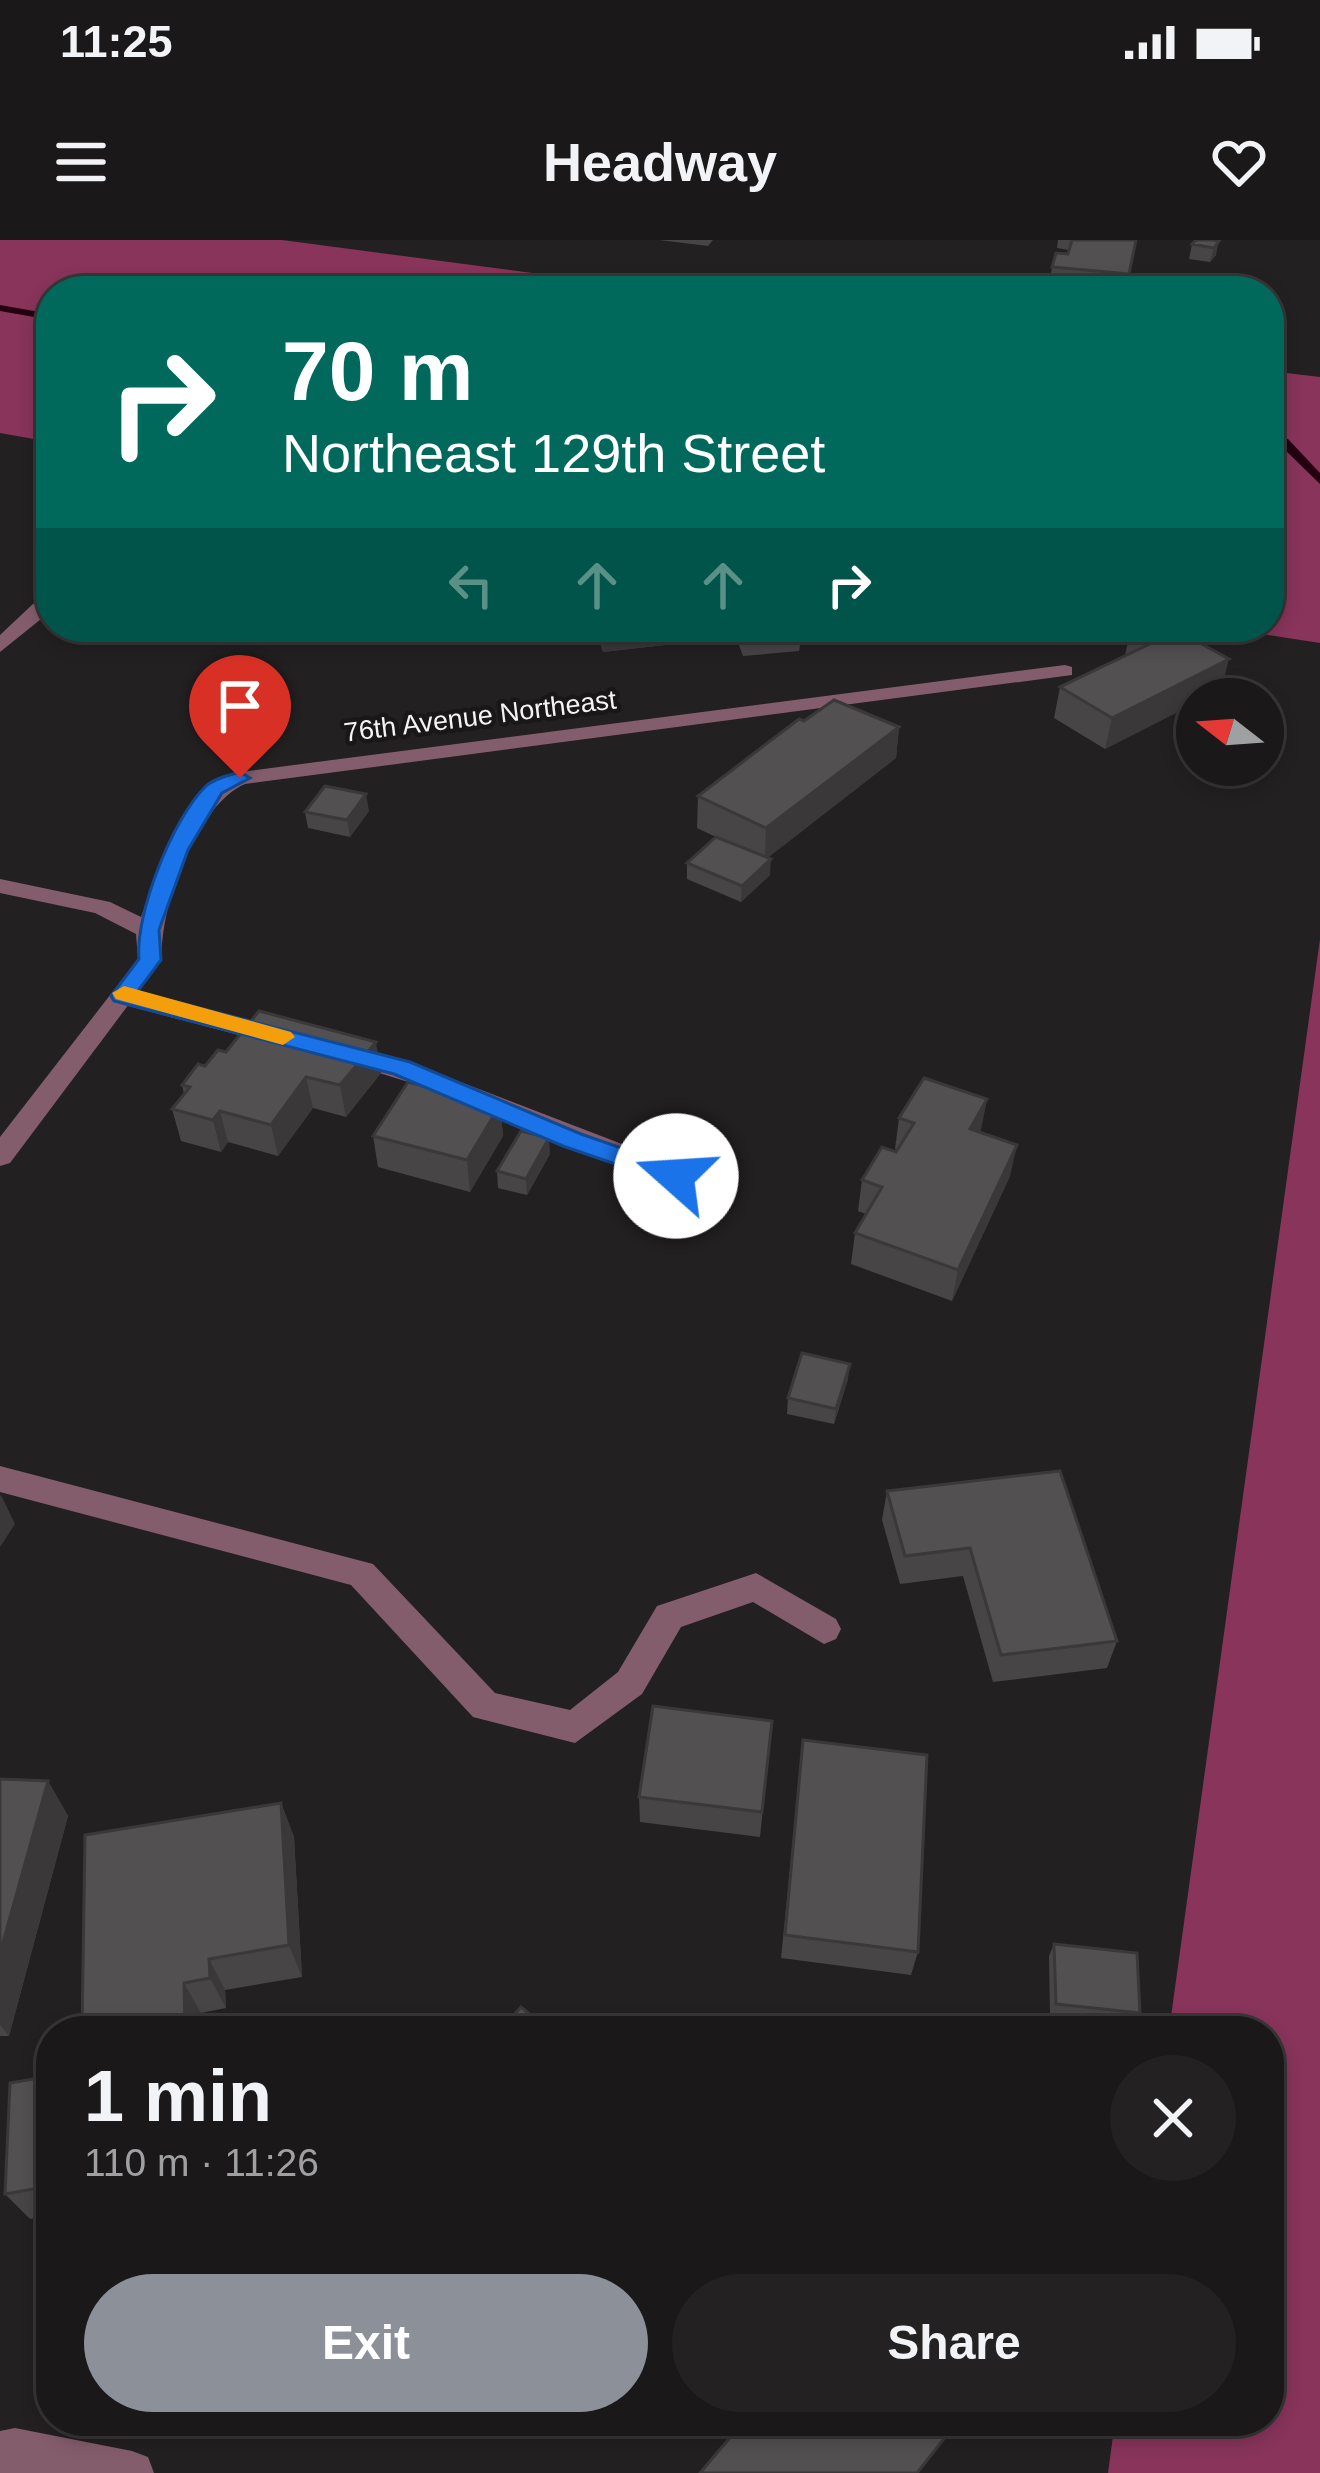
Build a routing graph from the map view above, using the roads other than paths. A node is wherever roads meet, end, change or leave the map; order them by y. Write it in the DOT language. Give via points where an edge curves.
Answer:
graph roads {
  1 [pos="36,612"];
  2 [pos="0,646"];
  3 [pos="1065,671"];
  4 [pos="0,886"];
  5 [pos="148,930"];
  6 [pos="122,996"];
  7 [pos="0,1156"];
  8 [pos="676,1176"];
  9 [pos="0,1478"];
  10 [pos="824,1629"];
  11 [pos="0,2453"];
  12 [pos="133,2473"];
  1 -- 2 [label="street"];
  3 -- 5 [label="street, 76th Avenue Northeast" via="240,778 214,789 178,850"];
  4 -- 5 [label="street" via="102,907"];
  5 -- 6 [label="street, 76th Avenue Northeast" via="150,960"];
  6 -- 7 [label="street, 76th Avenue Northeast"];
  6 -- 8 [label="street" via="402,1068"];
  9 -- 10 [label="street" via="361,1574 485,1706 575,1727 630,1682 669,1616 756,1587"];
  11 -- 12 [label="street"];
}
